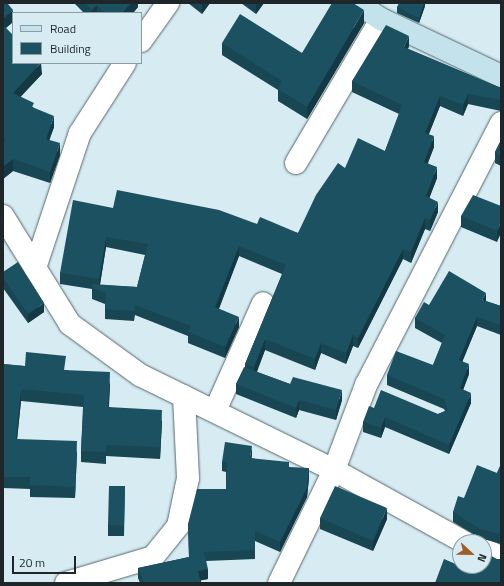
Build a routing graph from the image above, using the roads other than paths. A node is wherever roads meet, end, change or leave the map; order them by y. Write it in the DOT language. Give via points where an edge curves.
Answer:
graph roads {
  1 [pos="168,3"];
  2 [pos="357,3"];
  3 [pos="380,19"];
  4 [pos="142,40"];
  5 [pos="124,64"];
  6 [pos="501,76"];
  7 [pos="501,123"];
  8 [pos="296,163"];
  9 [pos="4,221"];
  10 [pos="35,268"];
  11 [pos="263,303"];
  12 [pos="184,396"];
  13 [pos="216,411"];
  14 [pos="334,470"];
  15 [pos="452,535"];
  16 [pos="66,583"];
  17 [pos="279,583"];
  1 -- 4 [label="street"];
  2 -- 3 [label="street"];
  3 -- 6 [label="street"];
  3 -- 8 [label="street"];
  5 -- 10 [label="street" via="99,99 80,133"];
  7 -- 14 [label="street" via="366,385"];
  9 -- 10 [label="street"];
  10 -- 12 [label="street" via="70,324 140,375"];
  11 -- 13 [label="street"];
  12 -- 13 [label="street"];
  12 -- 16 [label="street" via="188,478 178,526 153,557"];
  13 -- 14 [label="street"];
  14 -- 15 [label="street"];
  14 -- 17 [label="street"];
}
